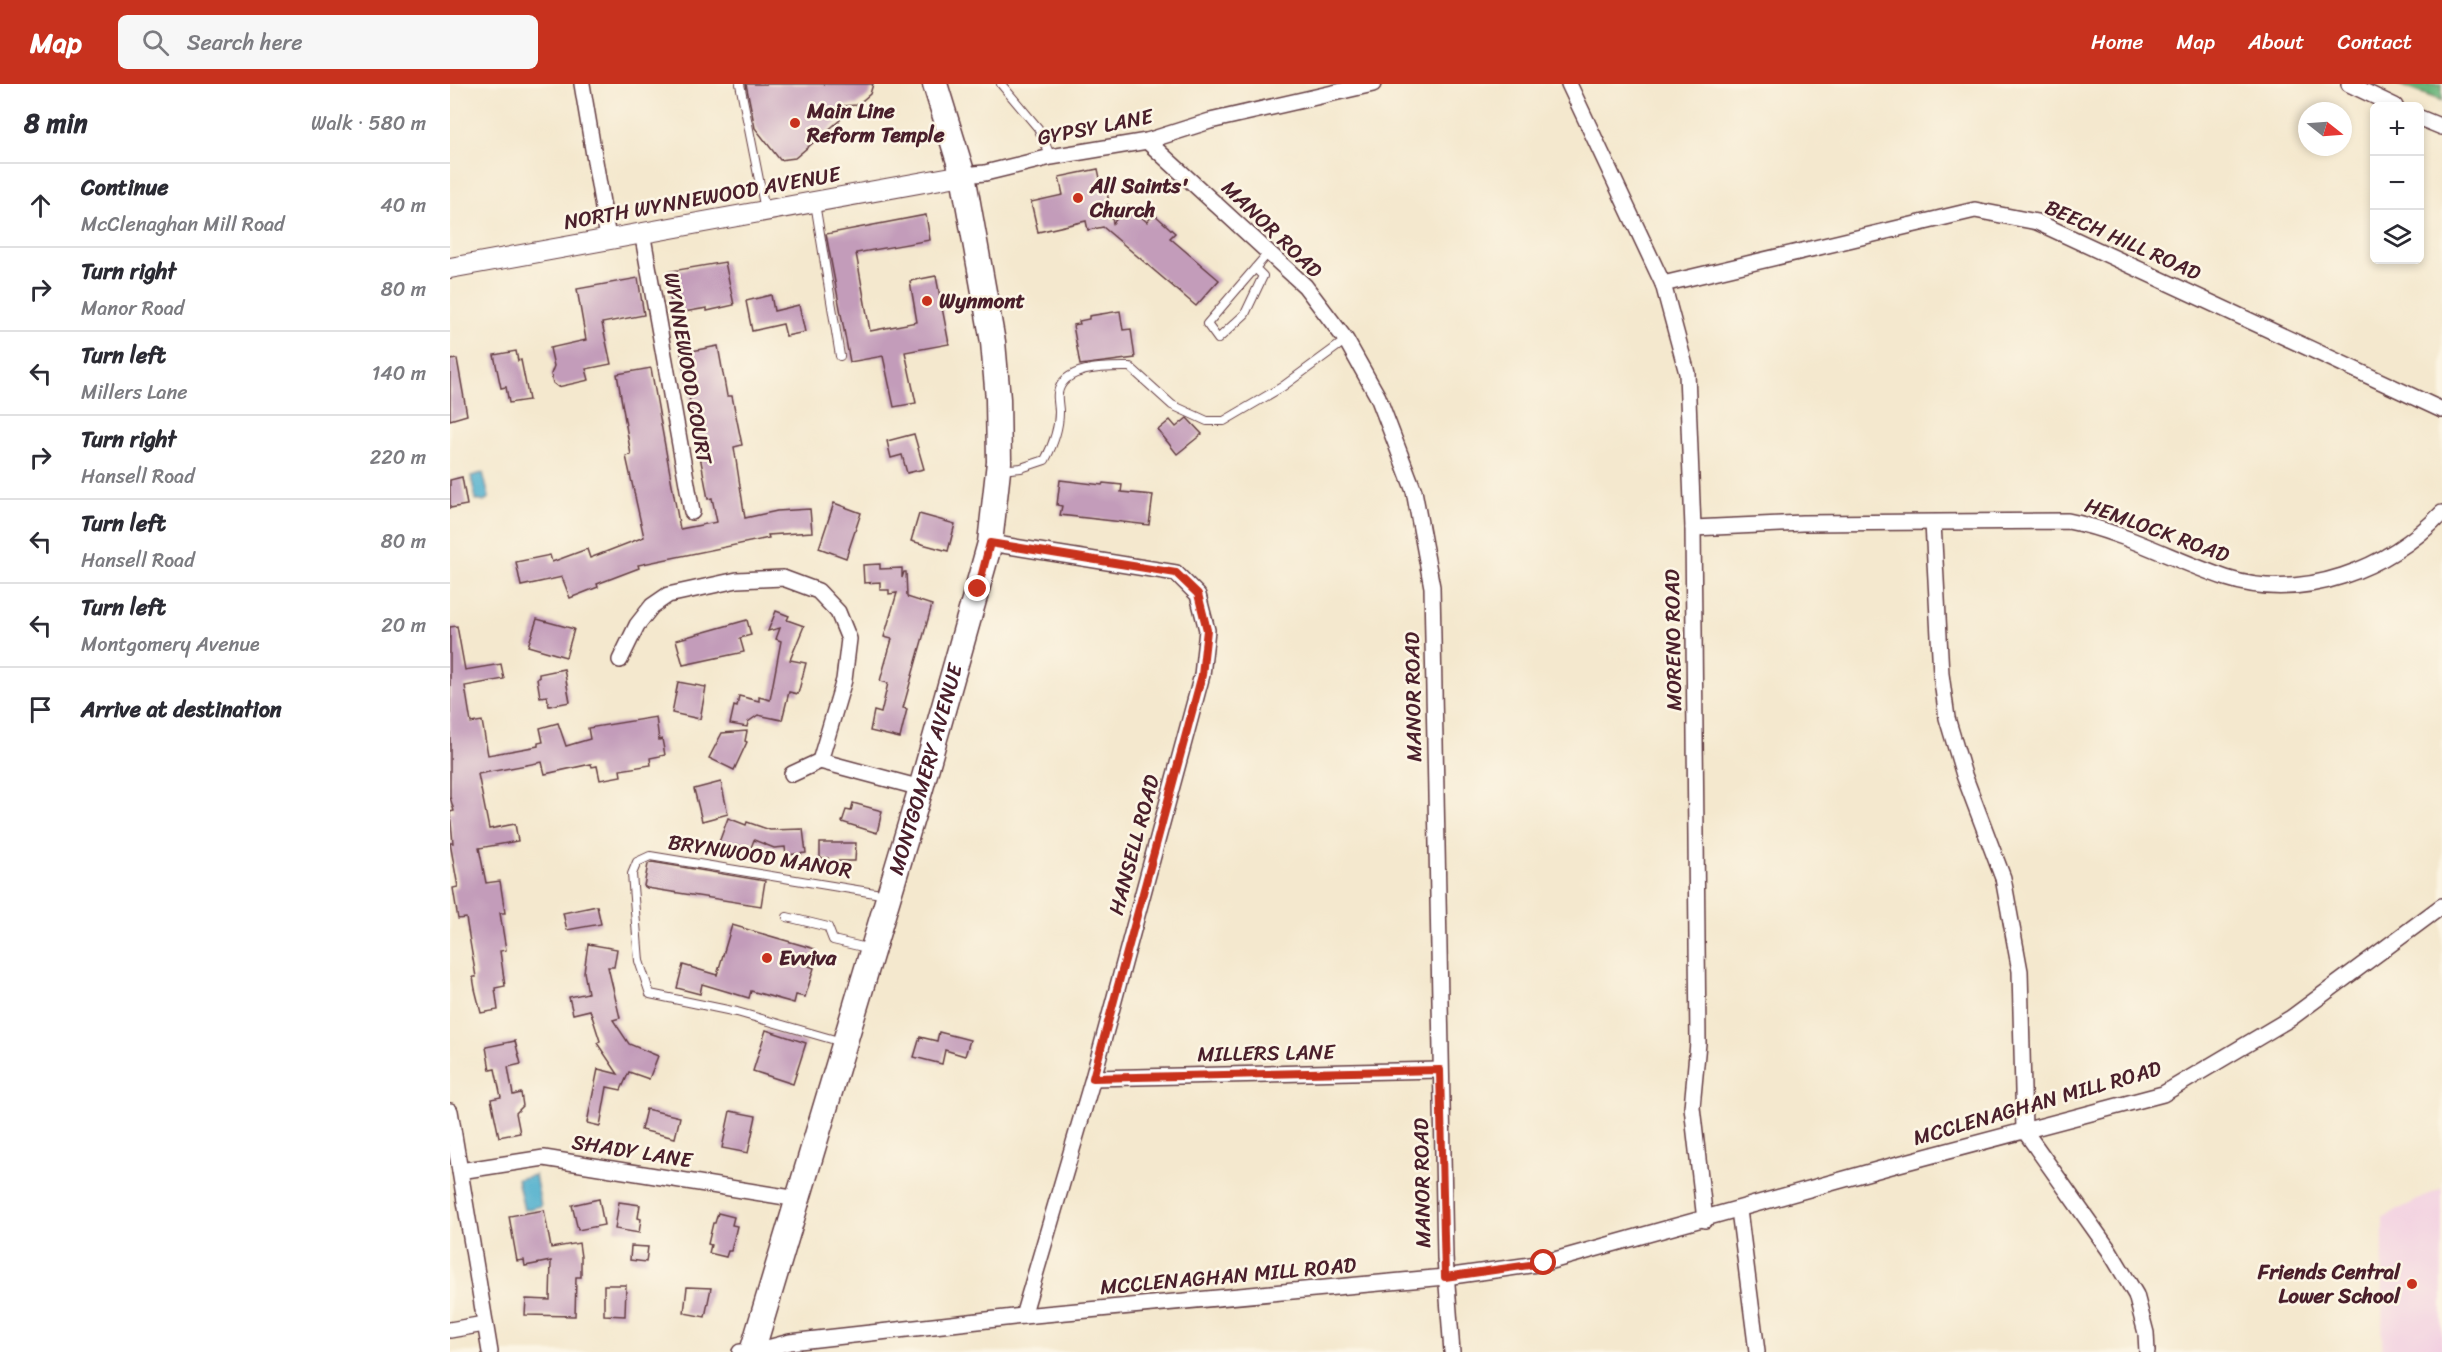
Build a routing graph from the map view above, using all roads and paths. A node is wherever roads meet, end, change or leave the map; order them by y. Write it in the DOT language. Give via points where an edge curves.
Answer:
graph roads {
  1 [pos="582,84"];
  2 [pos="740,84"];
  3 [pos="935,84"];
  4 [pos="1001,84"];
  5 [pos="1374,84"];
  6 [pos="1569,84"];
  7 [pos="2349,84"];
  8 [pos="2387,102"];
  9 [pos="2424,120"];
  10 [pos="2442,127"];
  11 [pos="1147,141"];
  12 [pos="1051,157"];
  13 [pos="963,175"];
  14 [pos="815,203"];
  15 [pos="765,211"];
  16 [pos="642,232"];
  17 [pos="608,238"];
  18 [pos="1269,252"];
  19 [pos="450,268"];
  20 [pos="1255,268"];
  21 [pos="1663,284"];
  22 [pos="1346,340"];
  23 [pos="840,356"];
  24 [pos="2442,410"];
  25 [pos="998,470"];
  26 [pos="692,512"];
  27 [pos="2442,513"];
  28 [pos="1933,523"];
  29 [pos="1693,528"];
  30 [pos="990,543"];
  31 [pos="620,660"];
  32 [pos="820,761"];
  33 [pos="792,774"];
  34 [pos="921,788"];
  35 [pos="888,896"];
  36 [pos="2442,906"];
  37 [pos="787,917"];
  38 [pos="872,949"];
  39 [pos="844,1042"];
  40 [pos="1440,1070"];
  41 [pos="1093,1078"];
  42 [pos="450,1111"];
  43 [pos="2024,1130"];
  44 [pos="460,1171"];
  45 [pos="798,1199"];
  46 [pos="1739,1210"];
  47 [pos="1704,1220"];
  48 [pos="1445,1277"];
  49 [pos="1023,1316"];
  50 [pos="484,1324"];
  51 [pos="450,1330"];
  52 [pos="490,1352"];
  53 [pos="740,1352"];
  54 [pos="752,1352"];
  55 [pos="1452,1352"];
  56 [pos="1757,1352"];
  57 [pos="2147,1352"];
  1 -- 17 [label="street"];
  2 -- 15 [label="lane"];
  3 -- 13 [label="main road, MONTGOMERY AVENUE"];
  4 -- 12 [label="lane" via="1038,128"];
  5 -- 11 [label="street, GYPSY LANE" via="1210,121"];
  6 -- 21 [label="street, MORENO ROAD"];
  7 -- 8 [label="street"];
  9 -- 10 [label="street"];
  11 -- 12 [label="street, GYPSY LANE"];
  11 -- 18 [label="street, MANOR ROAD"];
  12 -- 13 [label="street, GYPSY LANE"];
  13 -- 14 [label="street, NORTH WYNNEWOOD AVENUE"];
  13 -- 25 [label="main road, MONTGOMERY AVENUE" via="993,342 999,399"];
  14 -- 15 [label="street, NORTH WYNNEWOOD AVENUE"];
  14 -- 23 [label="lane"];
  15 -- 16 [label="street, NORTH WYNNEWOOD AVENUE"];
  16 -- 17 [label="street, NORTH WYNNEWOOD AVENUE"];
  16 -- 26 [label="street, WYNNEWOOD COURT"];
  17 -- 19 [label="street, NORTH WYNNEWOOD AVENUE"];
  18 -- 20 [label="lane"];
  18 -- 22 [label="street, MANOR ROAD" via="1305,286"];
  20 -- 20 [label="lane" via="1207,324 1218,339 1245,314 1263,276"];
  21 -- 24 [label="street, BEECH HILL ROAD" via="1975,210 2037,222"];
  21 -- 29 [label="street, MORENO ROAD" via="1687,373"];
  22 -- 25 [label="lane" via="1282,387 1224,421 1207,421 1172,405 1130,367 1096,367 1068,376 1058,392 1054,442 1045,460"];
  22 -- 40 [label="street, MANOR ROAD" via="1378,396 1414,491 1432,587"];
  25 -- 30 [label="main road, MONTGOMERY AVENUE"];
  27 -- 28 [label="street, HEMLOCK ROAD" via="2412,540 2375,564 2334,579 2290,587 2228,578 2097,527 2068,521"];
  28 -- 29 [label="street, HEMLOCK ROAD"];
  28 -- 43 [label="street" via="1947,718 2003,878 2020,971"];
  29 -- 47 [label="street, MORENO ROAD" via="1698,1043 1692,1107"];
  30 -- 34 [label="main road, MONTGOMERY AVENUE"];
  30 -- 41 [label="street, HANSELL ROAD" via="1176,573 1198,594 1207,630 1202,675"];
  31 -- 32 [label="street" via="637,625 652,606 668,595 737,580 783,578 818,591 838,612 849,639 844,680"];
  32 -- 33 [label="street"];
  32 -- 34 [label="street"];
  34 -- 35 [label="main road, MONTGOMERY AVENUE"];
  35 -- 38 [label="main road, MONTGOMERY AVENUE"];
  35 -- 39 [label="lane, BRYNWOOD MANOR" via="650,856 637,862 632,874 639,961 650,994 737,1012"];
  36 -- 43 [label="street, MCCLENAGHAN MILL ROAD" via="2291,1018 2163,1094"];
  37 -- 38 [label="lane" via="828,927 833,940"];
  38 -- 39 [label="main road, MONTGOMERY AVENUE"];
  39 -- 45 [label="main road, MONTGOMERY AVENUE"];
  40 -- 41 [label="street, MILLERS LANE"];
  40 -- 48 [label="street, MANOR ROAD"];
  41 -- 49 [label="street, HANSELL ROAD"];
  42 -- 44 [label="street"];
  43 -- 46 [label="street, MCCLENAGHAN MILL ROAD"];
  43 -- 57 [label="street" via="2109,1250 2136,1296"];
  44 -- 45 [label="street, SHADY LANE" via="544,1158"];
  44 -- 50 [label="street"];
  45 -- 54 [label="main road, MONTGOMERY AVENUE"];
  46 -- 47 [label="street, MCCLENAGHAN MILL ROAD"];
  46 -- 56 [label="street"];
  47 -- 48 [label="street, MCCLENAGHAN MILL ROAD" via="1544,1263"];
  48 -- 49 [label="street, MCCLENAGHAN MILL ROAD"];
  48 -- 55 [label="street, MANOR ROAD"];
  49 -- 54 [label="street, MCCLENAGHAN MILL ROAD" via="790,1342"];
  50 -- 51 [label="street"];
  50 -- 52 [label="street"];
  53 -- 54 [label="street, MCCLENAGHAN MILL ROAD"];
}
